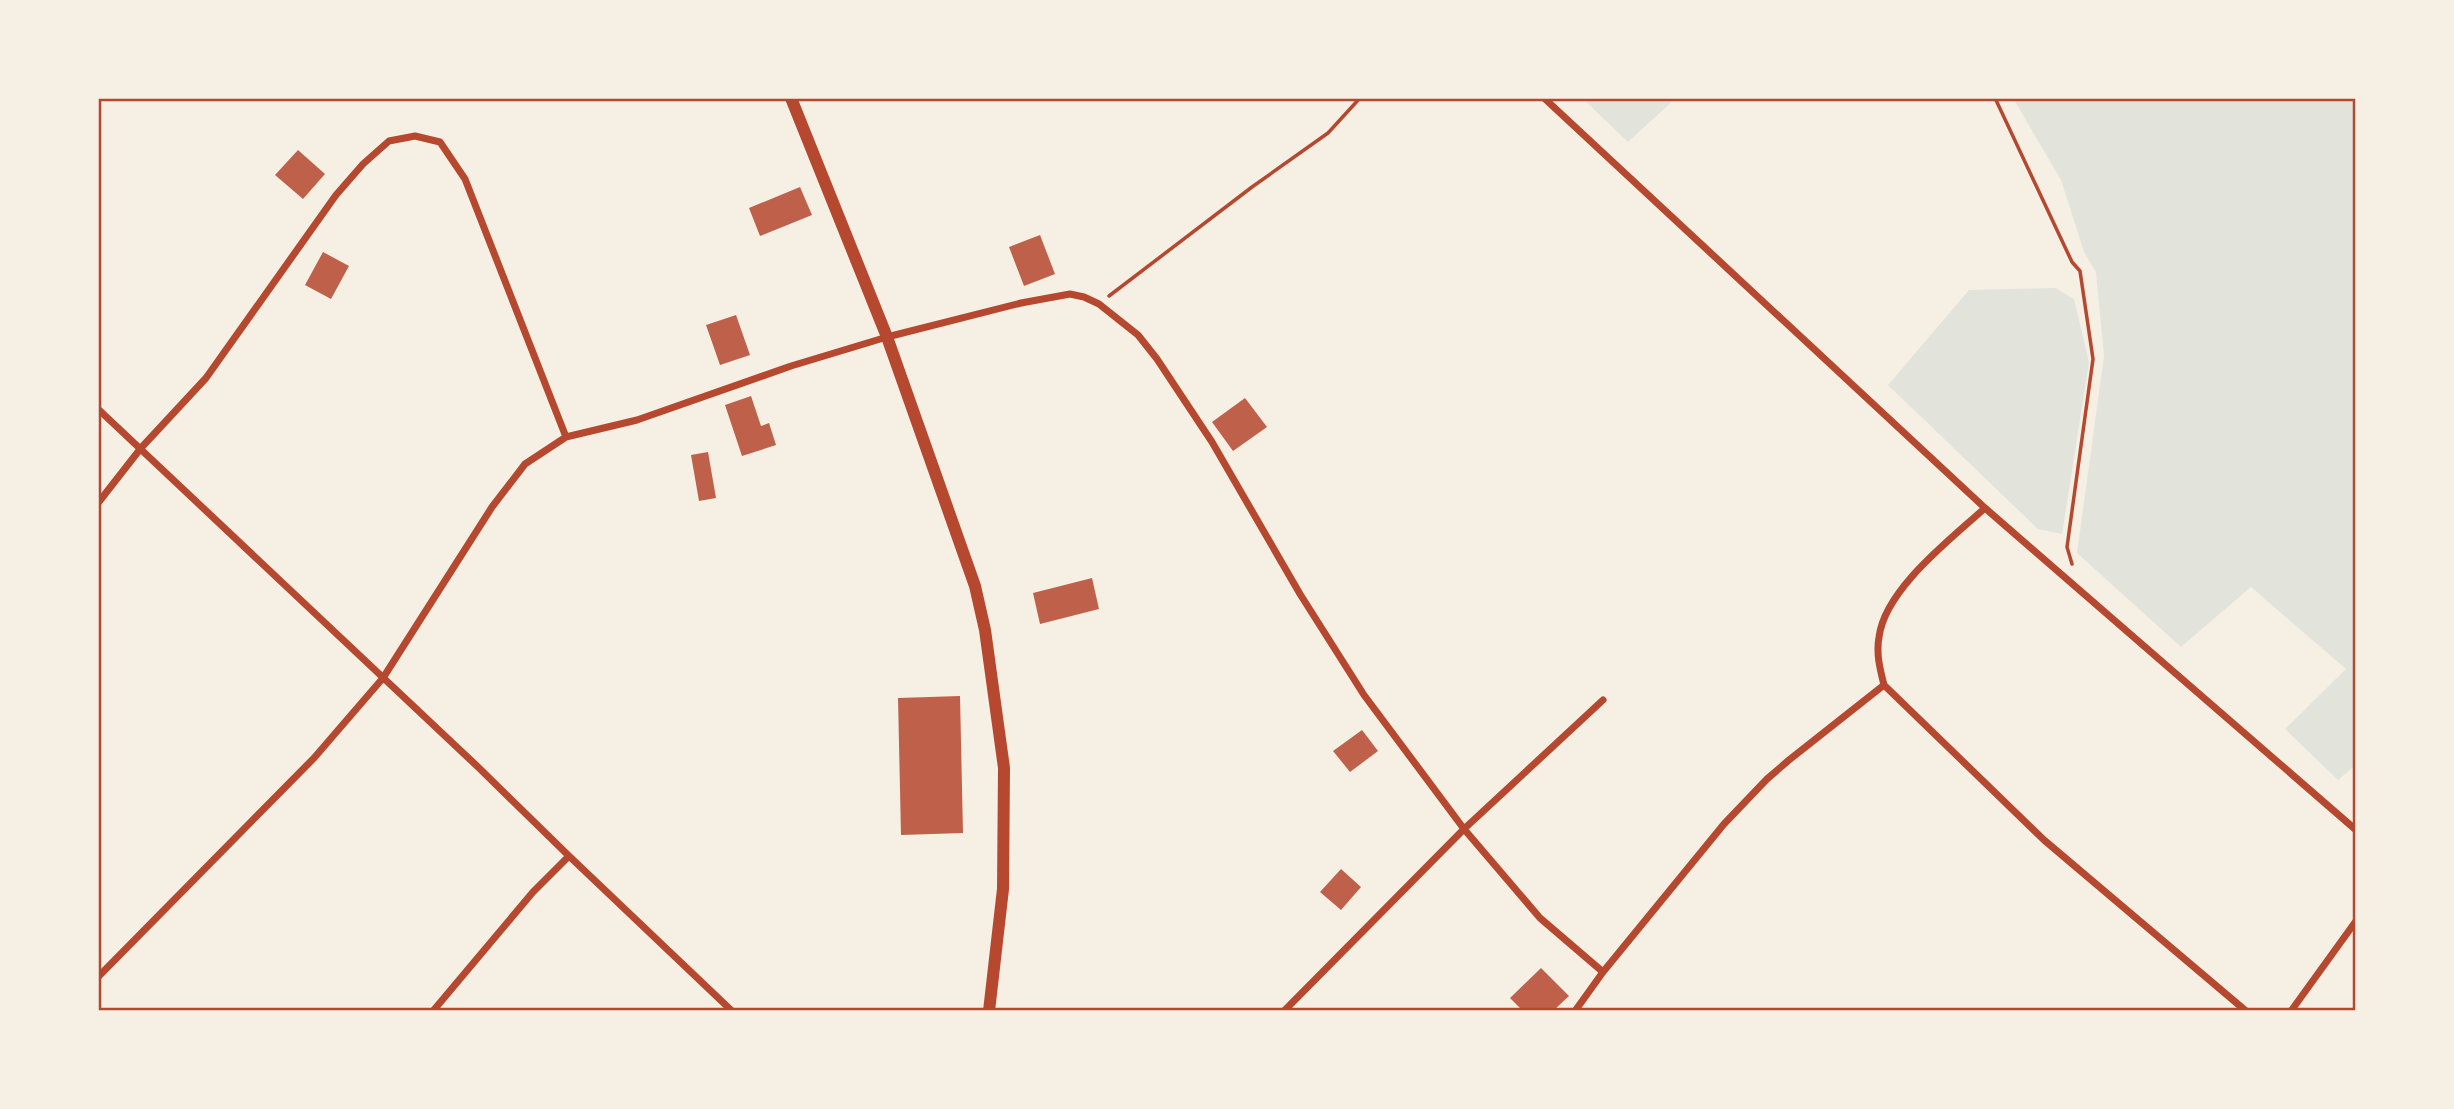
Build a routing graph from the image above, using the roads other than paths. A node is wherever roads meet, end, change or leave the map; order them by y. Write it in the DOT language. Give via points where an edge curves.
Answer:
graph roads {
  1 [pos="791,98"];
  2 [pos="1544,98"];
  3 [pos="887,337"];
  4 [pos="98,409"];
  5 [pos="566,437"];
  6 [pos="141,448"];
  7 [pos="98,503"];
  8 [pos="1985,508"];
  9 [pos="383,678"];
  10 [pos="1884,685"];
  11 [pos="1603,700"];
  12 [pos="1464,829"];
  13 [pos="2356,830"];
  14 [pos="569,856"];
  15 [pos="2356,921"];
  16 [pos="1603,972"];
  17 [pos="98,977"];
  18 [pos="433,1011"];
  19 [pos="732,1011"];
  20 [pos="989,1011"];
  21 [pos="1284,1011"];
  22 [pos="1575,1011"];
  23 [pos="2246,1011"];
  24 [pos="2291,1011"];
  1 -- 3 [label="street"];
  2 -- 8 [label="street"];
  3 -- 5 [label="street" via="637,420"];
  3 -- 12 [label="street" via="1070,294 1099,304 1138,335 1212,442 1364,695"];
  3 -- 20 [label="street" via="975,586 993,681 1004,768 1004,816 1003,889"];
  4 -- 6 [label="street"];
  5 -- 6 [label="street" via="465,179 440,142 415,136 389,141 363,163 206,378"];
  5 -- 9 [label="street" via="525,464 492,507"];
  6 -- 7 [label="street"];
  6 -- 9 [label="street"];
  8 -- 10 [label="street" via="1920,568 1888,608 1878,638"];
  8 -- 13 [label="street"];
  9 -- 14 [label="street"];
  9 -- 17 [label="street" via="314,758"];
  10 -- 16 [label="street" via="1767,779 1724,824"];
  10 -- 23 [label="street" via="2043,840"];
  11 -- 12 [label="street"];
  12 -- 16 [label="street" via="1539,918"];
  12 -- 21 [label="street"];
  14 -- 18 [label="street"];
  14 -- 19 [label="street"];
  15 -- 24 [label="street"];
  16 -- 22 [label="street"];
}
